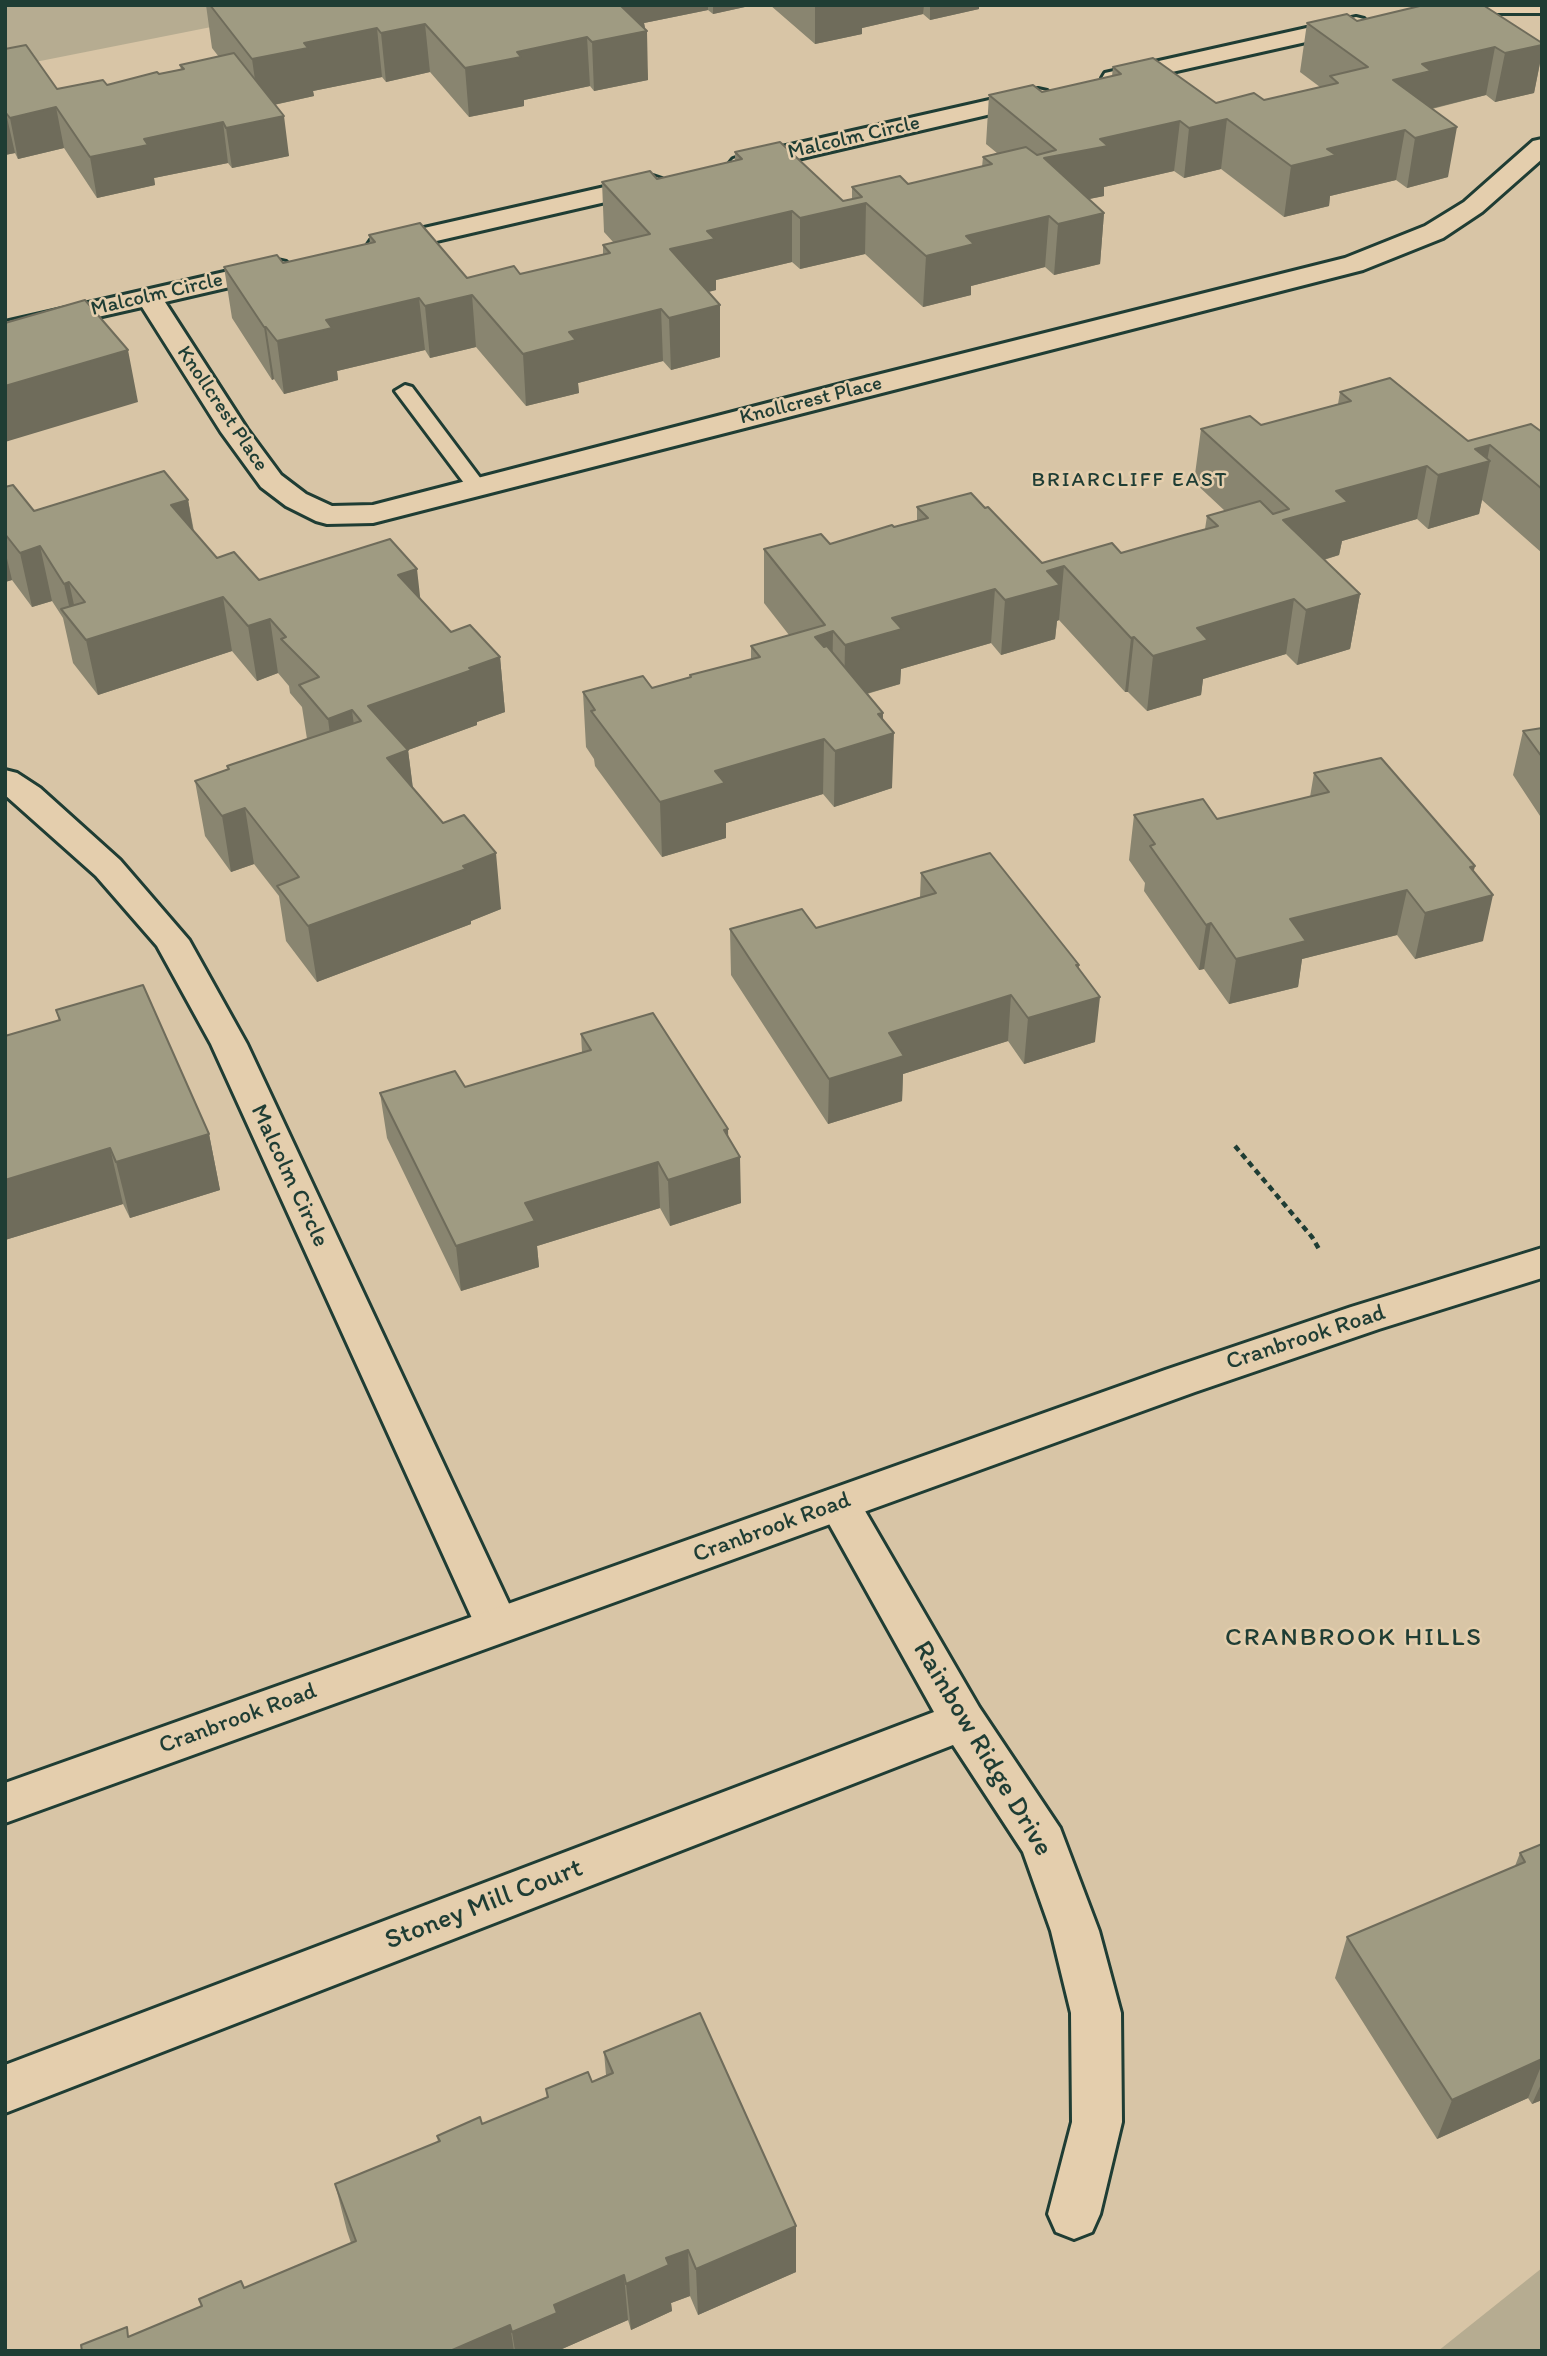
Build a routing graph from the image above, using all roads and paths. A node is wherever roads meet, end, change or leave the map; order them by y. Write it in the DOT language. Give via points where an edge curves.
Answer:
graph roads {
  1 [pos="1542,6"];
  2 [pos="1410,14"];
  3 [pos="1384,18"];
  4 [pos="1090,84"];
  5 [pos="1063,90"];
  6 [pos="1542,146"];
  7 [pos="715,170"];
  8 [pos="675,179"];
  9 [pos="351,252"];
  10 [pos="297,264"];
  11 [pos="149,297"];
  12 [pos="5,330"];
  13 [pos="405,391"];
  14 [pos="477,487"];
  15 [pos="5,780"];
  16 [pos="1235,1146"];
  17 [pos="1319,1249"];
  18 [pos="1541,1264"];
  19 [pos="839,1504"];
  20 [pos="497,1625"];
  21 [pos="963,1721"];
  22 [pos="5,1802"];
  23 [pos="5,2088"];
  24 [pos="1074,2214"];
  1 -- 2 [label="street" via="1476,6"];
  3 -- 4 [label="street"];
  5 -- 7 [label="street, Malcolm Circle"];
  6 -- 14 [label="street, Knollcrest Place" via="1473,206 1434,232 1354,264"];
  8 -- 9 [label="street"];
  10 -- 11 [label="street, Malcolm Circle"];
  11 -- 12 [label="street, Malcolm Circle"];
  11 -- 14 [label="street, Knollcrest Place" via="234,432 271,481 296,500 327,515 373,513"];
  13 -- 14 [label="lane"];
  15 -- 20 [label="street, Malcolm Circle" via="28,795 108,868 171,940 229,1044"];
  16 -- 17 [label="path"];
  18 -- 19 [label="street, Cranbrook Road" via="1180,1381"];
  19 -- 20 [label="street, Cranbrook Road"];
  19 -- 21 [label="street, Rainbow Ridge Drive"];
  20 -- 22 [label="street, Cranbrook Road"];
  21 -- 23 [label="street, Stoney Mill Court"];
  21 -- 24 [label="street, Rainbow Ridge Drive" via="1043,1843 1075,1931 1096,2013 1097,2122"];
}
